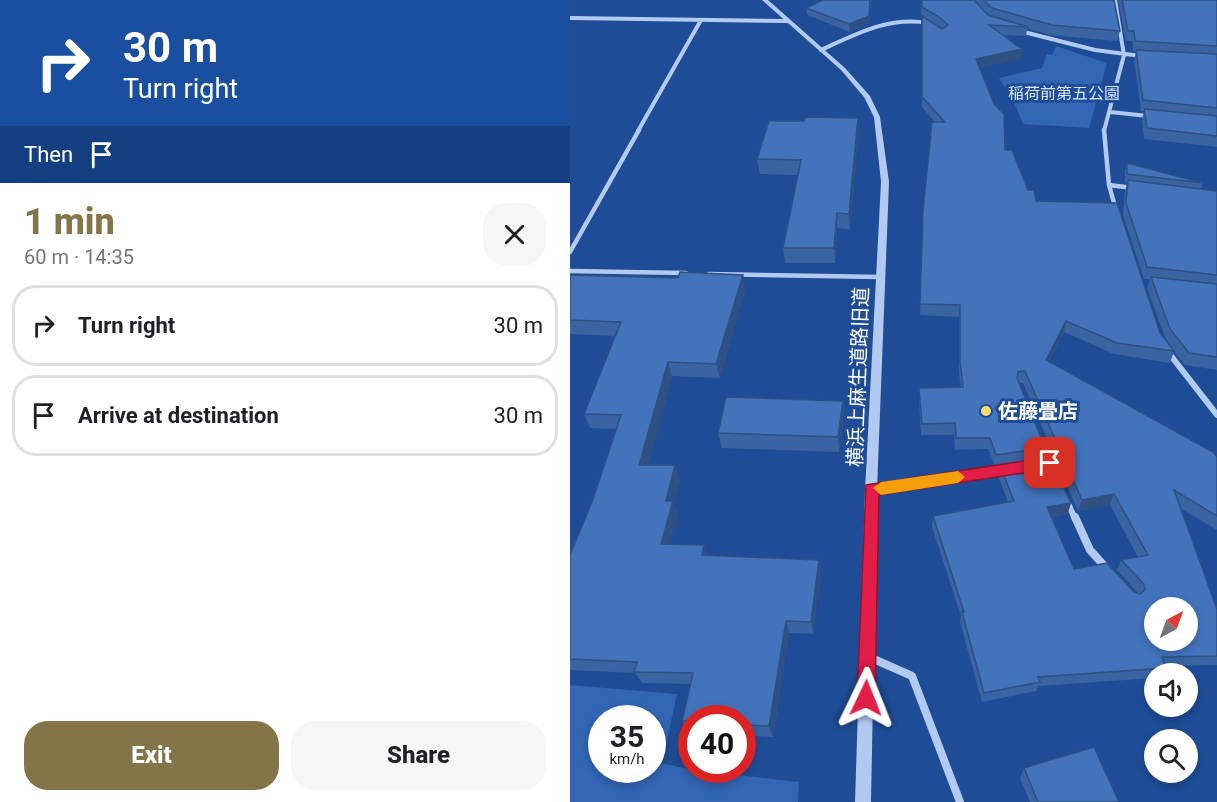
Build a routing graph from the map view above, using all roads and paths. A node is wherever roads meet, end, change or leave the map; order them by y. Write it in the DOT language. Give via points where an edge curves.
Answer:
graph roads {
  1 [pos="765,0"];
  2 [pos="1115,0"];
  3 [pos="570,18"];
  4 [pos="701,20"];
  5 [pos="788,21"];
  6 [pos="936,29"];
  7 [pos="1019,30"];
  8 [pos="821,50"];
  9 [pos="1124,55"];
  10 [pos="1147,56"];
  11 [pos="1110,112"];
  12 [pos="1158,117"];
  13 [pos="1109,185"];
  14 [pos="1142,189"];
  15 [pos="1118,215"];
  16 [pos="570,252"];
  17 [pos="570,271"];
  18 [pos="689,273"];
  19 [pos="701,274"];
  20 [pos="880,277"];
  21 [pos="1161,344"];
  22 [pos="1217,415"];
  23 [pos="1037,430"];
  24 [pos="1050,463"];
  25 [pos="1039,465"];
  26 [pos="1016,468"];
  27 [pos="1055,474"];
  28 [pos="871,490"];
  29 [pos="1065,496"];
  30 [pos="1112,574"];
  31 [pos="867,657"];
  32 [pos="863,802"];
  33 [pos="960,802"];
  1 -- 5 [label="street, 横浜上麻生道路旧道"];
  2 -- 9 [label="street"];
  3 -- 4 [label="street"];
  4 -- 5 [label="street"];
  4 -- 16 [label="street"];
  5 -- 8 [label="street, 横浜上麻生道路旧道"];
  6 -- 8 [label="street" via="913,19 899,19"];
  7 -- 9 [label="street"];
  8 -- 20 [label="street, 横浜上麻生道路旧道" via="867,96 877,117 885,182"];
  9 -- 10 [label="street"];
  9 -- 11 [label="street"];
  11 -- 12 [label="street"];
  11 -- 13 [label="street" via="1102,135"];
  13 -- 14 [label="street"];
  13 -- 15 [label="street"];
  17 -- 18 [label="street"];
  19 -- 20 [label="street"];
  20 -- 28 [label="street, 横浜上麻生道路旧道"];
  21 -- 22 [label="street"];
  23 -- 24 [label="street"];
  24 -- 25 [label="street"];
  24 -- 27 [label="street"];
  26 -- 28 [label="street"];
  28 -- 31 [label="street, 横浜上麻生道路旧道"];
  29 -- 30 [label="street" via="1090,550"];
  31 -- 32 [label="street, 横浜上麻生道路旧道"];
  31 -- 33 [label="street" via="912,676"];
}
